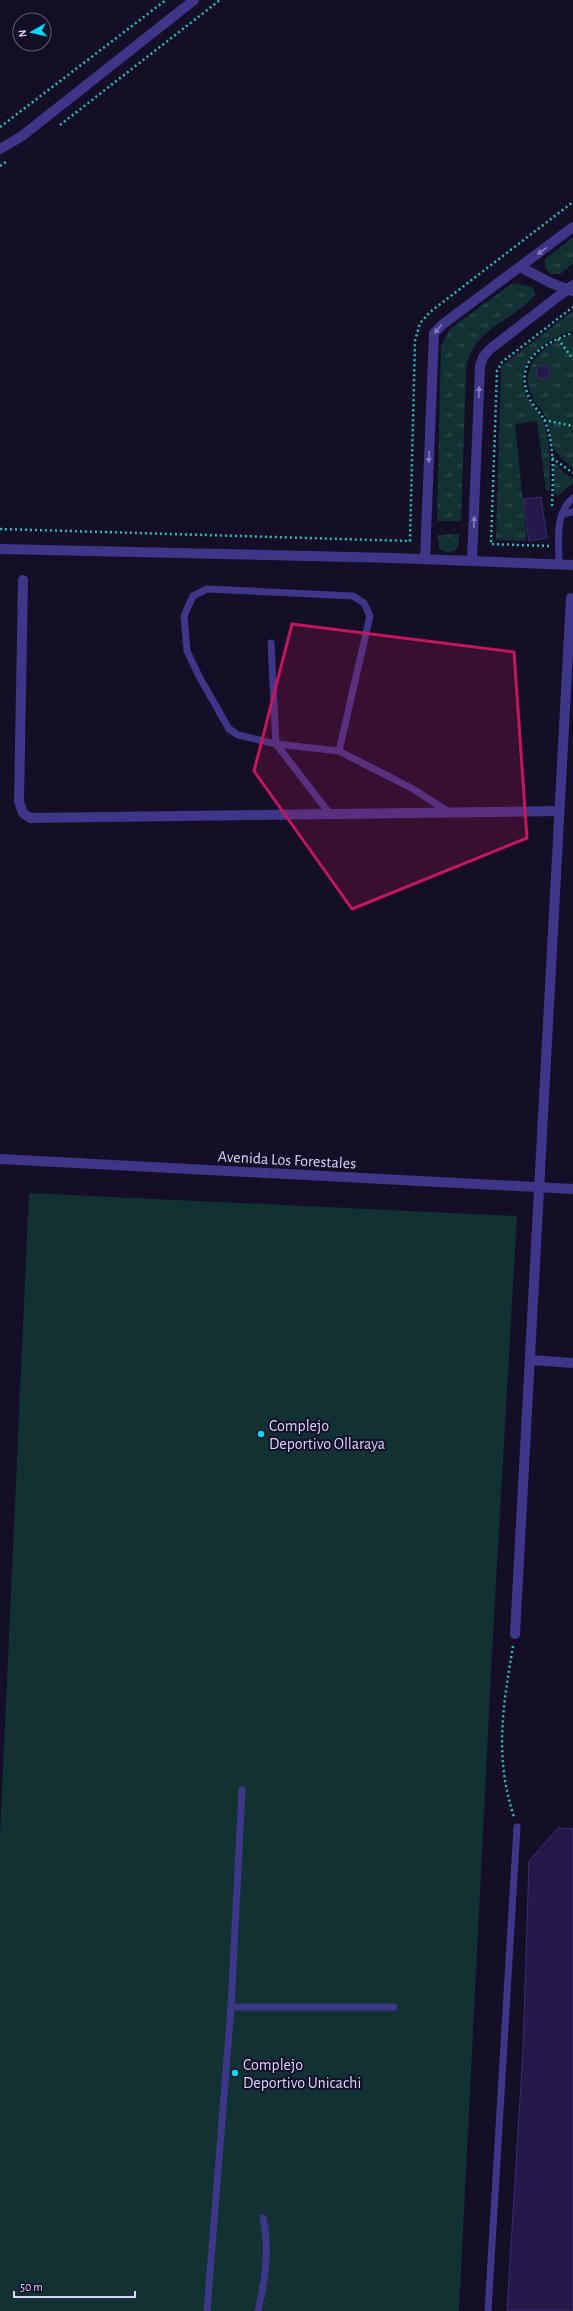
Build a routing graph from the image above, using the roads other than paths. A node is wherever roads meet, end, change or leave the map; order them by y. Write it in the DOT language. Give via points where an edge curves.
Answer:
graph roads {
  1 [pos="194,0"];
  2 [pos="0,149"];
  3 [pos="573,228"];
  4 [pos="520,267"];
  5 [pos="571,288"];
  6 [pos="573,498"];
  7 [pos="573,512"];
  8 [pos="562,514"];
  9 [pos="0,550"];
  10 [pos="425,559"];
  11 [pos="472,561"];
  12 [pos="559,564"];
  13 [pos="573,565"];
  14 [pos="23,580"];
  15 [pos="571,598"];
  16 [pos="271,643"];
  17 [pos="276,744"];
  18 [pos="339,751"];
  19 [pos="559,811"];
  20 [pos="450,812"];
  21 [pos="330,814"];
  22 [pos="0,1159"];
  23 [pos="539,1188"];
  24 [pos="573,1190"];
  25 [pos="530,1360"];
  26 [pos="573,1363"];
  27 [pos="515,1634"];
  28 [pos="242,1790"];
  29 [pos="517,1827"];
  30 [pos="231,2007"];
  31 [pos="394,2007"];
  32 [pos="263,2218"];
  33 [pos="207,2311"];
  34 [pos="258,2311"];
  35 [pos="488,2311"];
  1 -- 2 [label="street" via="22,136"];
  3 -- 4 [label="street, one-way"];
  4 -- 5 [label="street" via="535,276"];
  4 -- 10 [label="street, one-way" via="434,333"];
  11 -- 5 [label="street, one-way" via="480,366 483,357 490,348"];
  6 -- 8 [label="lane"];
  7 -- 8 [label="lane"];
  8 -- 12 [label="lane"];
  9 -- 10 [label="street"];
  10 -- 11 [label="street"];
  11 -- 12 [label="street"];
  12 -- 13 [label="street"];
  14 -- 21 [label="street" via="19,802 22,813 30,818"];
  15 -- 19 [label="street"];
  16 -- 17 [label="lane"];
  17 -- 18 [label="lane"];
  17 -- 18 [label="lane" via="238,735 229,729 200,678 187,651 184,616 193,596 207,589 353,596 364,603 370,616"];
  17 -- 21 [label="lane"];
  18 -- 20 [label="lane" via="413,789"];
  19 -- 20 [label="street"];
  19 -- 23 [label="street"];
  20 -- 21 [label="street"];
  22 -- 23 [label="street, Avenida Los Forestales"];
  23 -- 24 [label="street, Avenida Los Forestales"];
  23 -- 25 [label="street"];
  25 -- 26 [label="street"];
  25 -- 27 [label="street"];
  28 -- 30 [label="lane"];
  29 -- 35 [label="lane"];
  30 -- 31 [label="lane"];
  30 -- 33 [label="lane"];
  32 -- 34 [label="lane" via="267,2237 267,2259"];
}
